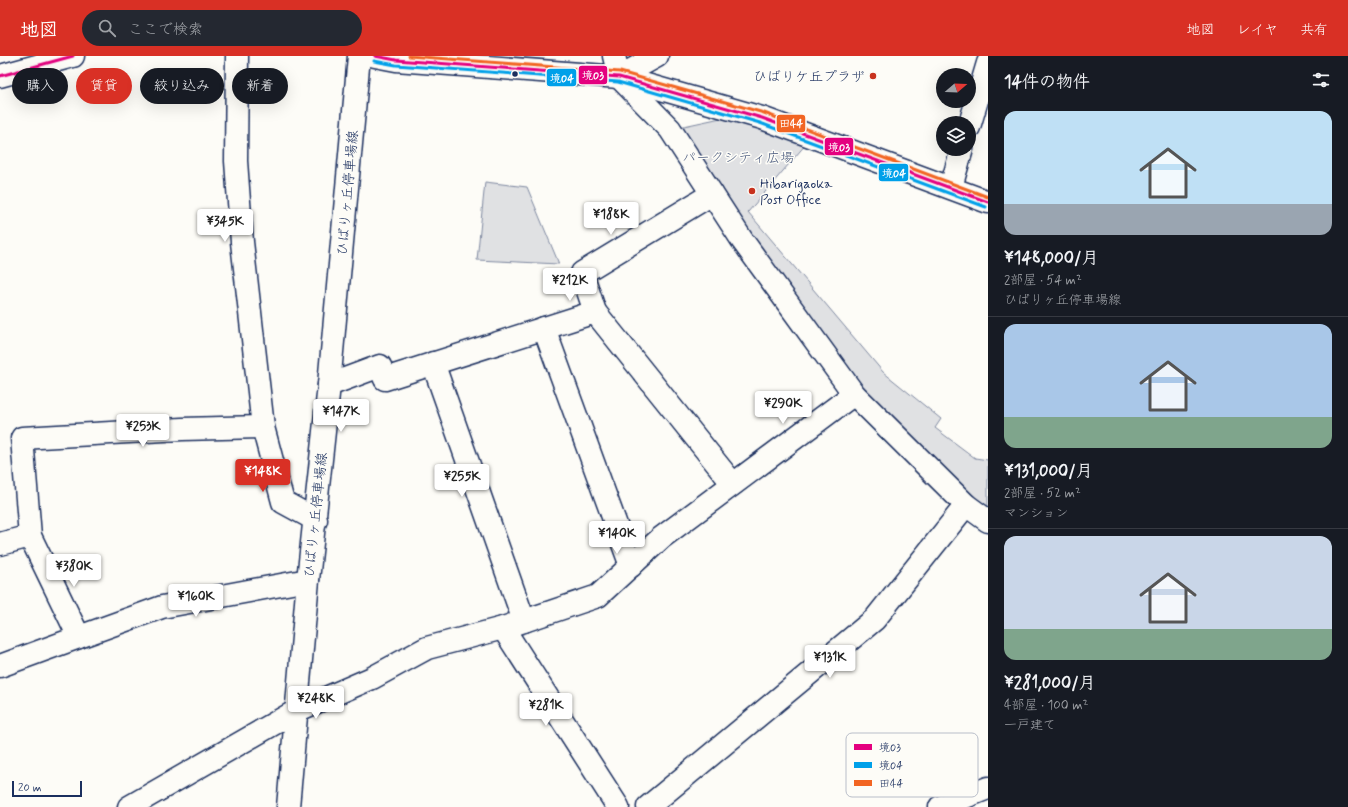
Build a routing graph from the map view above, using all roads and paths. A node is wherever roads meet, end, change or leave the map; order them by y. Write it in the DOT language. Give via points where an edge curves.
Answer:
graph roads {
  1 [pos="73,56"];
  2 [pos="236,56"];
  3 [pos="359,56"];
  4 [pos="375,56"];
  5 [pos="614,56"];
  6 [pos="657,56"];
  7 [pos="988,63"];
  8 [pos="0,76"];
  9 [pos="619,77"];
  10 [pos="972,116"];
  11 [pos="960,156"];
  12 [pos="951,187"];
  13 [pos="712,194"];
  14 [pos="988,202"];
  15 [pos="595,312"];
  16 [pos="544,328"];
  17 [pos="433,363"];
  18 [pos="329,385"];
  19 [pos="854,394"];
  20 [pos="263,427"];
  21 [pos="733,484"];
  22 [pos="966,505"];
  23 [pos="316,520"];
  24 [pos="988,521"];
  25 [pos="30,536"];
  26 [pos="0,544"];
  27 [pos="631,566"];
  28 [pos="308,580"];
  29 [pos="524,621"];
  30 [pos="503,628"];
  31 [pos="79,637"];
  32 [pos="0,666"];
  33 [pos="296,712"];
  34 [pos="988,788"];
  35 [pos="978,792"];
  36 [pos="965,797"];
  37 [pos="129,807"];
  38 [pos="288,807"];
  39 [pos="618,807"];
  40 [pos="648,807"];
  41 [pos="940,807"];
  1 -- 8 [label="street"];
  2 -- 20 [label="street" via="236,161 242,242"];
  3 -- 18 [label="street, ひばりヶ丘停車場線"];
  4 -- 9 [label="street" via="396,60"];
  5 -- 9 [label="street"];
  6 -- 9 [label="street"];
  7 -- 10 [label="street"];
  9 -- 12 [label="street" via="762,118"];
  9 -- 13 [label="street" via="670,129"];
  11 -- 12 [label="street"];
  12 -- 14 [label="street"];
  13 -- 15 [label="street" via="582,273"];
  13 -- 19 [label="street" via="742,240"];
  15 -- 16 [label="street"];
  15 -- 21 [label="street"];
  16 -- 17 [label="street"];
  16 -- 27 [label="street"];
  17 -- 18 [label="street" via="385,379 380,366"];
  17 -- 29 [label="street"];
  18 -- 23 [label="street, ひばりヶ丘停車場線"];
  19 -- 21 [label="street"];
  19 -- 22 [label="street"];
  20 -- 23 [label="street" via="283,502"];
  20 -- 25 [label="street" via="182,428 22,438"];
  21 -- 27 [label="street" via="661,538"];
  22 -- 24 [label="street"];
  22 -- 40 [label="street" via="875,619"];
  23 -- 28 [label="street, ひばりヶ丘停車場線"];
  25 -- 26 [label="street"];
  25 -- 31 [label="street"];
  27 -- 29 [label="street" via="598,596"];
  28 -- 31 [label="street" via="162,607"];
  28 -- 33 [label="street, ひばりヶ丘停車場線"];
  29 -- 30 [label="street"];
  30 -- 33 [label="street" via="427,648 372,678"];
  30 -- 39 [label="street"];
  31 -- 32 [label="street"];
  33 -- 37 [label="street"];
  33 -- 38 [label="street, ひばりヶ丘停車場線"];
  34 -- 35 [label="street"];
  36 -- 41 [label="street"];
}
